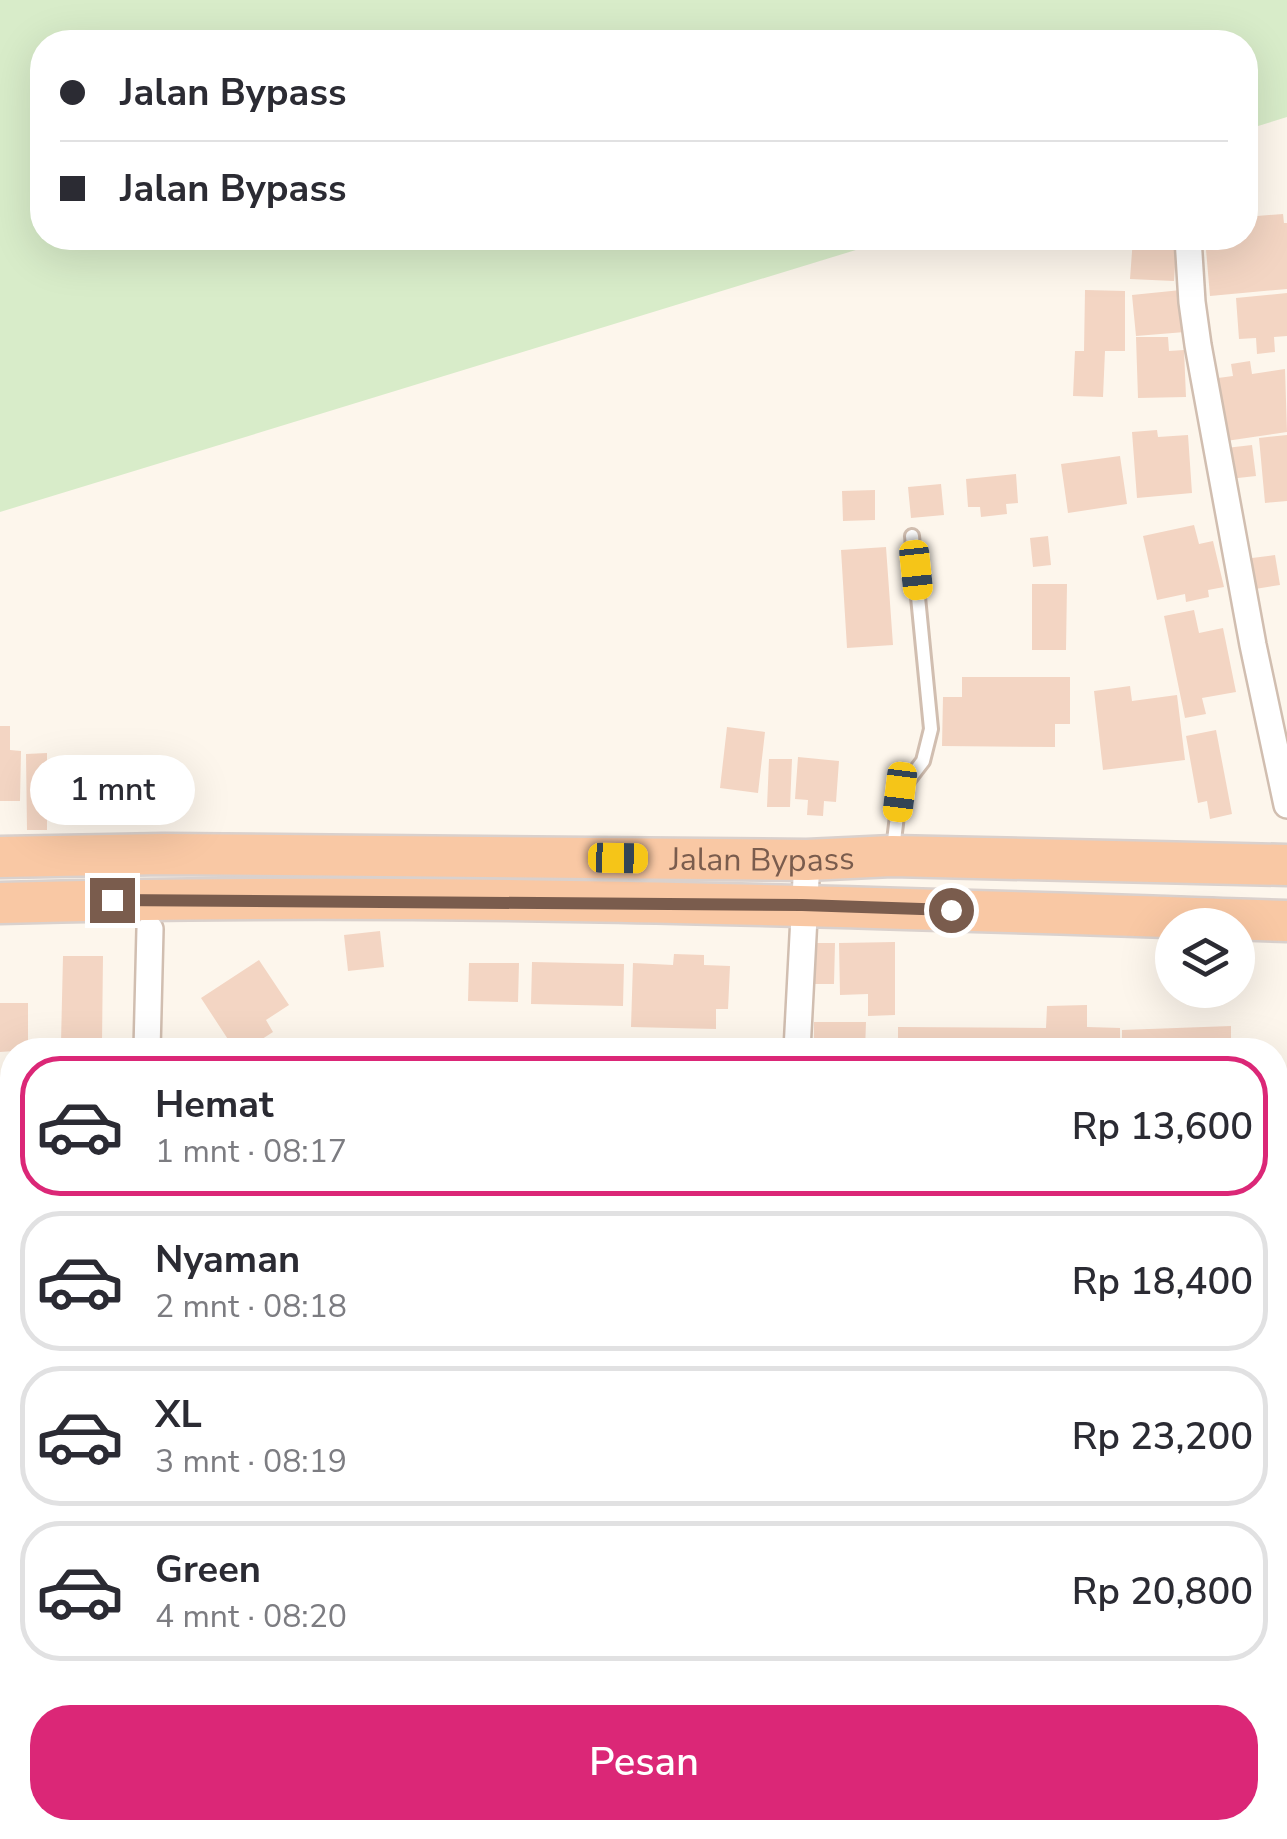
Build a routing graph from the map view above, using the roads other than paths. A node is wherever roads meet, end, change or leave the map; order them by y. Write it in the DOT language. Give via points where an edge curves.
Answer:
graph roads {
  1 [pos="1189,250"];
  2 [pos="912,536"];
  3 [pos="1287,805"];
  4 [pos="0,856"];
  5 [pos="892,856"];
  6 [pos="806,860"];
  7 [pos="1287,865"];
  8 [pos="0,903"];
  9 [pos="802,905"];
  10 [pos="150,914"];
  11 [pos="1287,921"];
  12 [pos="147,1038"];
  13 [pos="796,1038"];
  1 -- 3 [label="street" via="1196,330"];
  2 -- 5 [label="lane" via="931,729 923,761 900,792"];
  4 -- 6 [label="highway, Jalan Bypass"];
  5 -- 6 [label="highway, Jalan Bypass"];
  5 -- 7 [label="highway, Jalan Bypass"];
  6 -- 9 [label="street"];
  8 -- 10 [label="highway, Jalan Bypass"];
  9 -- 10 [label="highway, Jalan Bypass"];
  9 -- 11 [label="highway, Jalan Bypass"];
  9 -- 13 [label="street"];
  10 -- 12 [label="street"];
}
